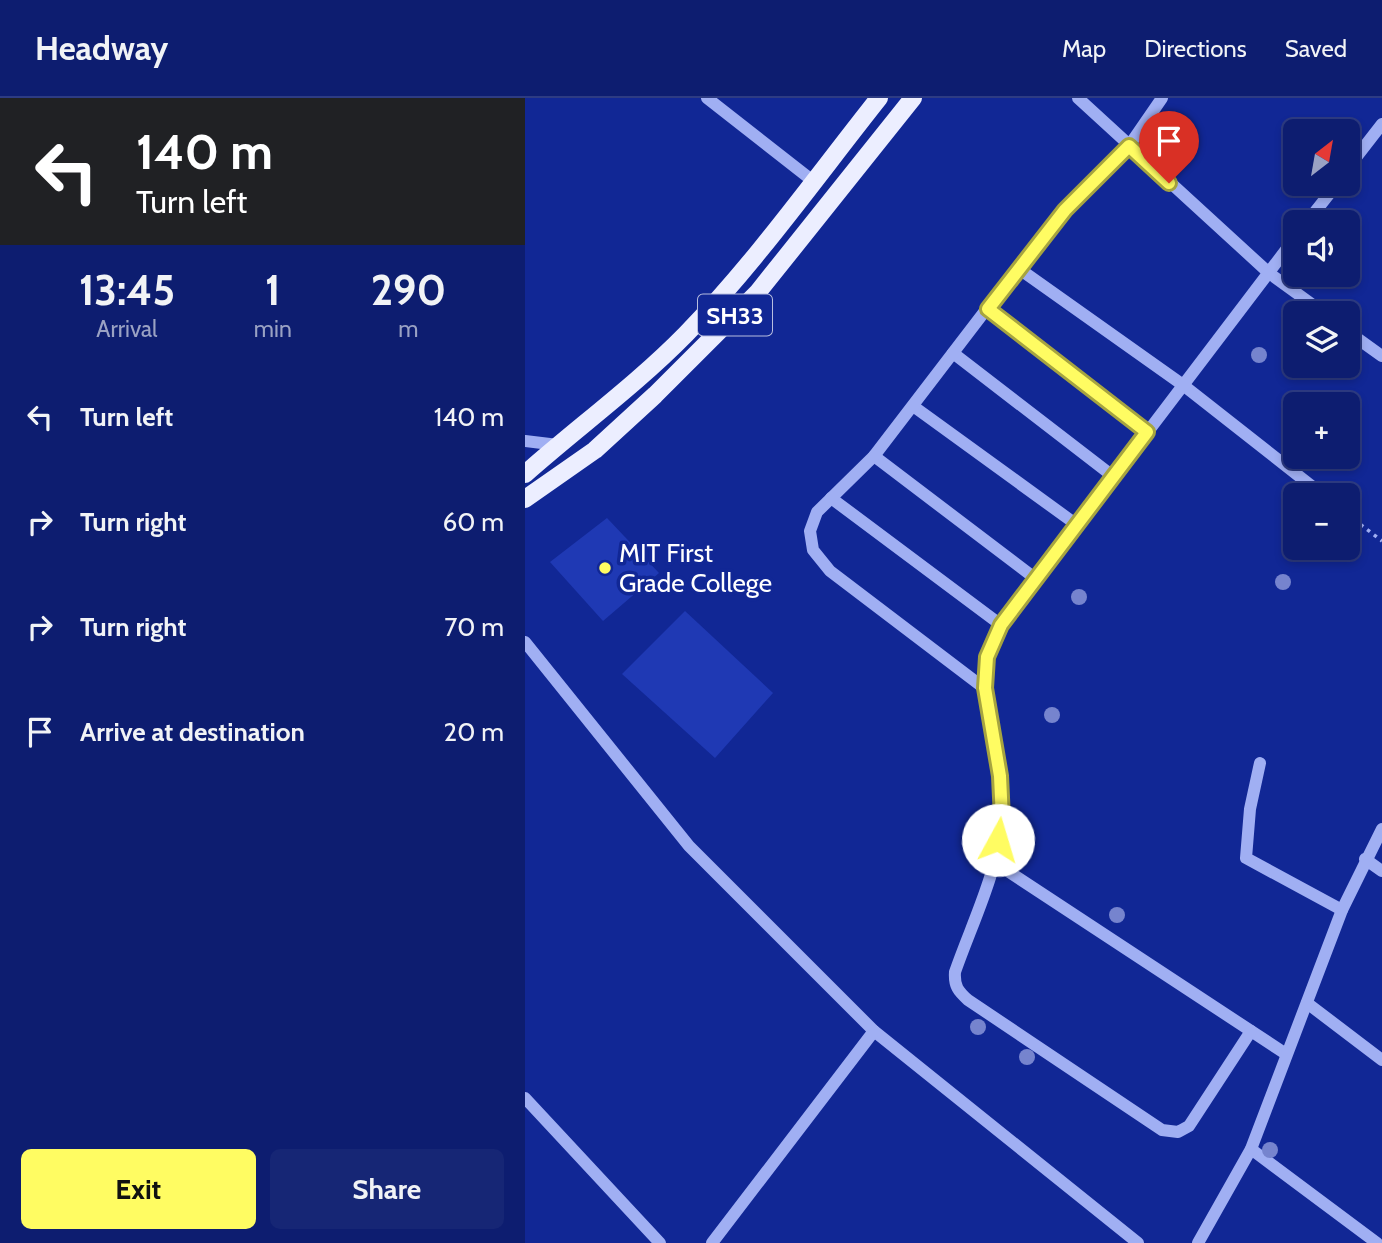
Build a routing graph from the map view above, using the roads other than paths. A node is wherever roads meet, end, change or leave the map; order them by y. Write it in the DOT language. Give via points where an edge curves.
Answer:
graph roads {
  1 [pos="707,98"];
  2 [pos="880,98"];
  3 [pos="913,98"];
  4 [pos="1078,98"];
  5 [pos="1162,98"];
  6 [pos="1382,124"];
  7 [pos="1129,146"];
  8 [pos="1360,152"];
  9 [pos="813,181"];
  10 [pos="1327,196"];
  11 [pos="1316,210"];
  12 [pos="1283,255"];
  13 [pos="1018,268"];
  14 [pos="1269,273"];
  15 [pos="1308,301"];
  16 [pos="988,309"];
  17 [pos="1360,340"];
  18 [pos="953,353"];
  19 [pos="1382,356"];
  20 [pos="1183,385"];
  21 [pos="913,406"];
  22 [pos="1147,432"];
  23 [pos="525,441"];
  24 [pos="558,445"];
  25 [pos="874,456"];
  26 [pos="525,474"];
  27 [pos="1114,477"];
  28 [pos="1308,483"];
  29 [pos="831,498"];
  30 [pos="525,499"];
  31 [pos="1077,525"];
  32 [pos="1036,579"];
  33 [pos="1001,625"];
  34 [pos="525,642"];
  35 [pos="985,688"];
  36 [pos="1260,763"];
  37 [pos="1382,829"];
  38 [pos="1365,859"];
  39 [pos="994,862"];
  40 [pos="1382,871"];
  41 [pos="1342,910"];
  42 [pos="1307,1003"];
  43 [pos="874,1031"];
  44 [pos="1251,1031"];
  45 [pos="1286,1054"];
  46 [pos="1382,1060"];
  47 [pos="525,1097"];
  48 [pos="1251,1149"];
  49 [pos="660,1243"];
  50 [pos="712,1243"];
  51 [pos="1138,1243"];
  52 [pos="1198,1243"];
  53 [pos="1377,1243"];
  1 -- 9 [label="street"];
  2 -- 9 [label="main road"];
  3 -- 30 [label="main road, SH33" via="758,292 595,450"];
  4 -- 7 [label="street"];
  5 -- 7 [label="street"];
  6 -- 8 [label="street"];
  7 -- 13 [label="street" via="1065,210"];
  7 -- 14 [label="street"];
  9 -- 24 [label="main road" via="687,333"];
  10 -- 11 [label="street"];
  12 -- 14 [label="street"];
  13 -- 16 [label="street"];
  13 -- 20 [label="street"];
  14 -- 15 [label="street"];
  14 -- 20 [label="street"];
  16 -- 18 [label="street"];
  16 -- 22 [label="street"];
  17 -- 19 [label="street"];
  18 -- 21 [label="street"];
  18 -- 27 [label="street"];
  20 -- 22 [label="street"];
  20 -- 28 [label="street"];
  21 -- 25 [label="street"];
  21 -- 31 [label="street"];
  22 -- 27 [label="street"];
  23 -- 24 [label="street"];
  24 -- 26 [label="main road"];
  25 -- 29 [label="street"];
  25 -- 32 [label="street"];
  27 -- 31 [label="street"];
  29 -- 33 [label="street"];
  29 -- 35 [label="street" via="817,512 810,531 813,550 830,571"];
  31 -- 32 [label="street"];
  32 -- 33 [label="street"];
  33 -- 35 [label="street" via="987,657"];
  34 -- 43 [label="street" via="689,846"];
  35 -- 39 [label="street" via="1000,776 1002,819"];
  36 -- 41 [label="street" via="1246,858"];
  37 -- 38 [label="street"];
  38 -- 40 [label="street"];
  38 -- 41 [label="street"];
  39 -- 44 [label="street"];
  39 -- 44 [label="street" via="955,972 958,991 1162,1130 1178,1132 1189,1126"];
  41 -- 42 [label="street"];
  42 -- 45 [label="street"];
  42 -- 46 [label="street"];
  43 -- 50 [label="street"];
  43 -- 51 [label="street"];
  44 -- 45 [label="street"];
  45 -- 48 [label="street"];
  47 -- 49 [label="street"];
  48 -- 52 [label="street"];
  48 -- 53 [label="street"];
}
